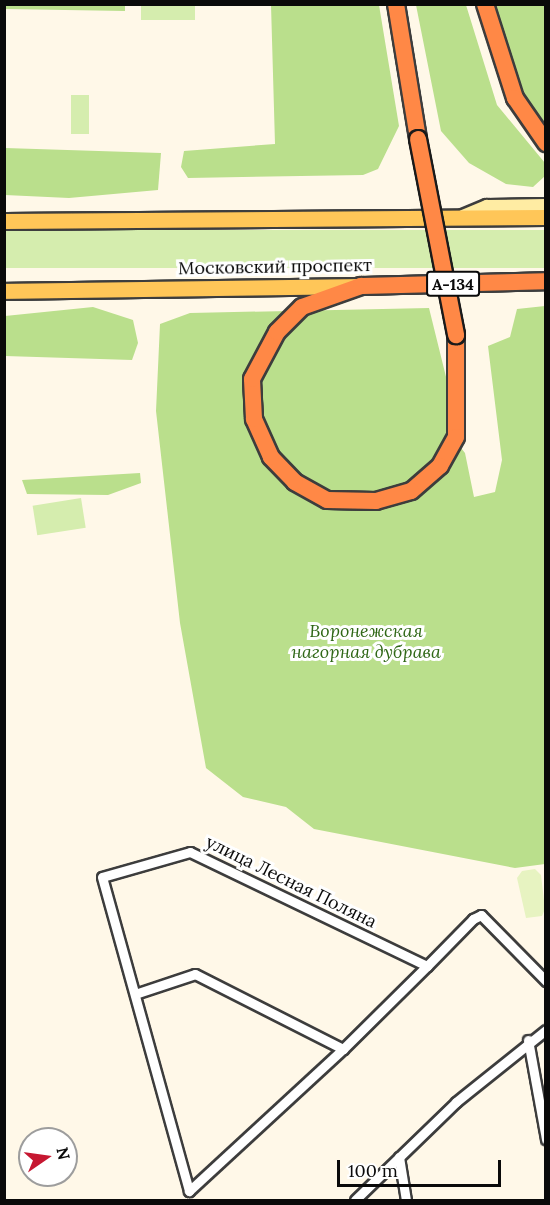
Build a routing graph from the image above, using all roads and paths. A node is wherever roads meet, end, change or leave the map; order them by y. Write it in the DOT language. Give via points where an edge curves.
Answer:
graph roads {
  1 [pos="396,4"];
  2 [pos="485,4"];
  3 [pos="546,143"];
  4 [pos="546,206"];
  5 [pos="546,217"];
  6 [pos="459,218"];
  7 [pos="4,221"];
  8 [pos="546,281"];
  9 [pos="361,286"];
  10 [pos="4,291"];
  11 [pos="427,966"];
  12 [pos="546,981"];
  13 [pos="135,994"];
  14 [pos="546,1030"];
  15 [pos="528,1040"];
  16 [pos="343,1049"];
  17 [pos="546,1139"];
  18 [pos="399,1157"];
  19 [pos="355,1200"];
  20 [pos="406,1200"];
  1 -- 9 [label="highway, bridge" via="456,335 459,418 456,437 440,466 411,491 384,500 343,503 310,492 281,470 261,439 252,379 291,316 317,299"];
  2 -- 3 [label="highway" via="515,98"];
  4 -- 6 [label="street" via="487,207"];
  5 -- 6 [label="main road"];
  6 -- 7 [label="main road"];
  8 -- 9 [label="highway, Московский проспект / А-134"];
  9 -- 10 [label="main road, Московский проспект"];
  11 -- 12 [label="street" via="481,915"];
  11 -- 13 [label="street, улица Лесная Поляна" via="190,852 102,877"];
  11 -- 16 [label="street"];
  13 -- 16 [label="street" via="195,974"];
  13 -- 16 [label="street" via="189,1191"];
  14 -- 15 [label="street"];
  15 -- 17 [label="street"];
  15 -- 18 [label="street"];
  18 -- 19 [label="street"];
  18 -- 20 [label="street"];
}
